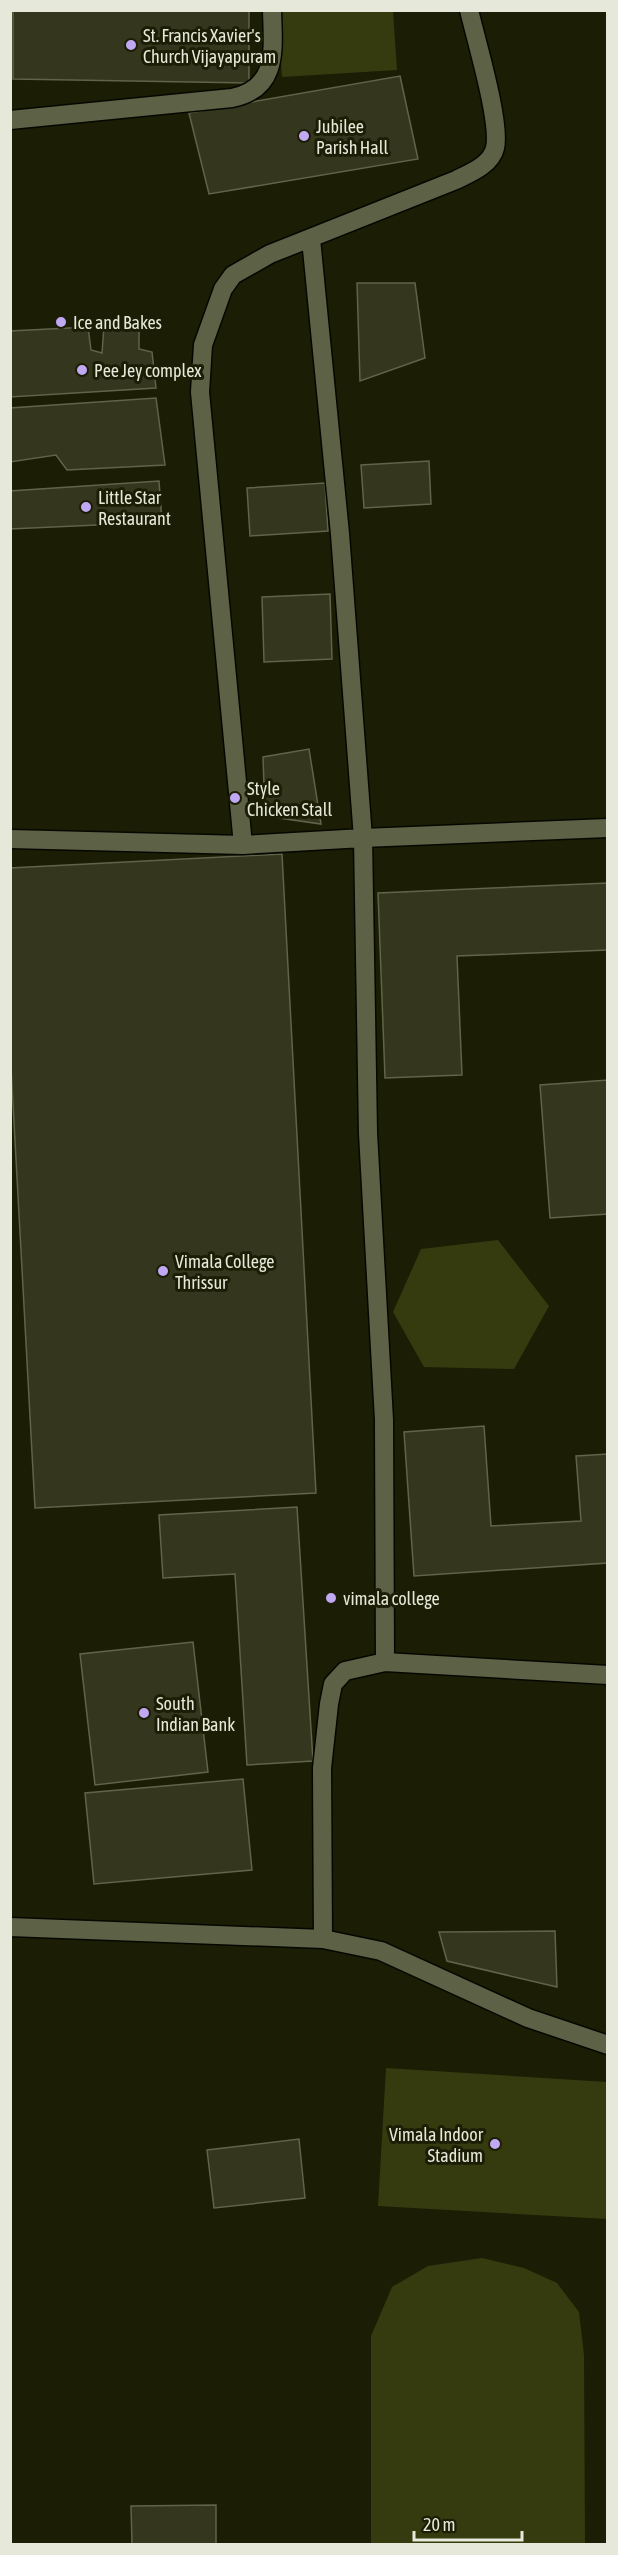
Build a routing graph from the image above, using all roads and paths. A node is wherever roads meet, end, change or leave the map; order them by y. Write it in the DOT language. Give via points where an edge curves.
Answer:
graph roads {
  1 [pos="272,10"];
  2 [pos="469,10"];
  3 [pos="10,120"];
  4 [pos="312,239"];
  5 [pos="608,828"];
  6 [pos="363,837"];
  7 [pos="10,839"];
  8 [pos="243,845"];
  9 [pos="386,1662"];
  10 [pos="608,1675"];
  11 [pos="10,1927"];
  12 [pos="323,1939"];
  13 [pos="608,2044"];
  1 -- 3 [label="street" via="273,57 266,77 248,95"];
  2 -- 4 [label="street" via="495,125 495,150 479,169"];
  4 -- 6 [label="street"];
  4 -- 8 [label="street" via="261,258 233,275 223,289 203,345 200,371"];
  5 -- 6 [label="street"];
  6 -- 8 [label="street"];
  6 -- 9 [label="street" via="368,1133 384,1420"];
  7 -- 8 [label="street"];
  9 -- 10 [label="street"];
  9 -- 12 [label="street" via="345,1671 333,1684 328,1704 322,1768"];
  11 -- 12 [label="street"];
  12 -- 13 [label="street" via="381,1951 528,2018"];
}
